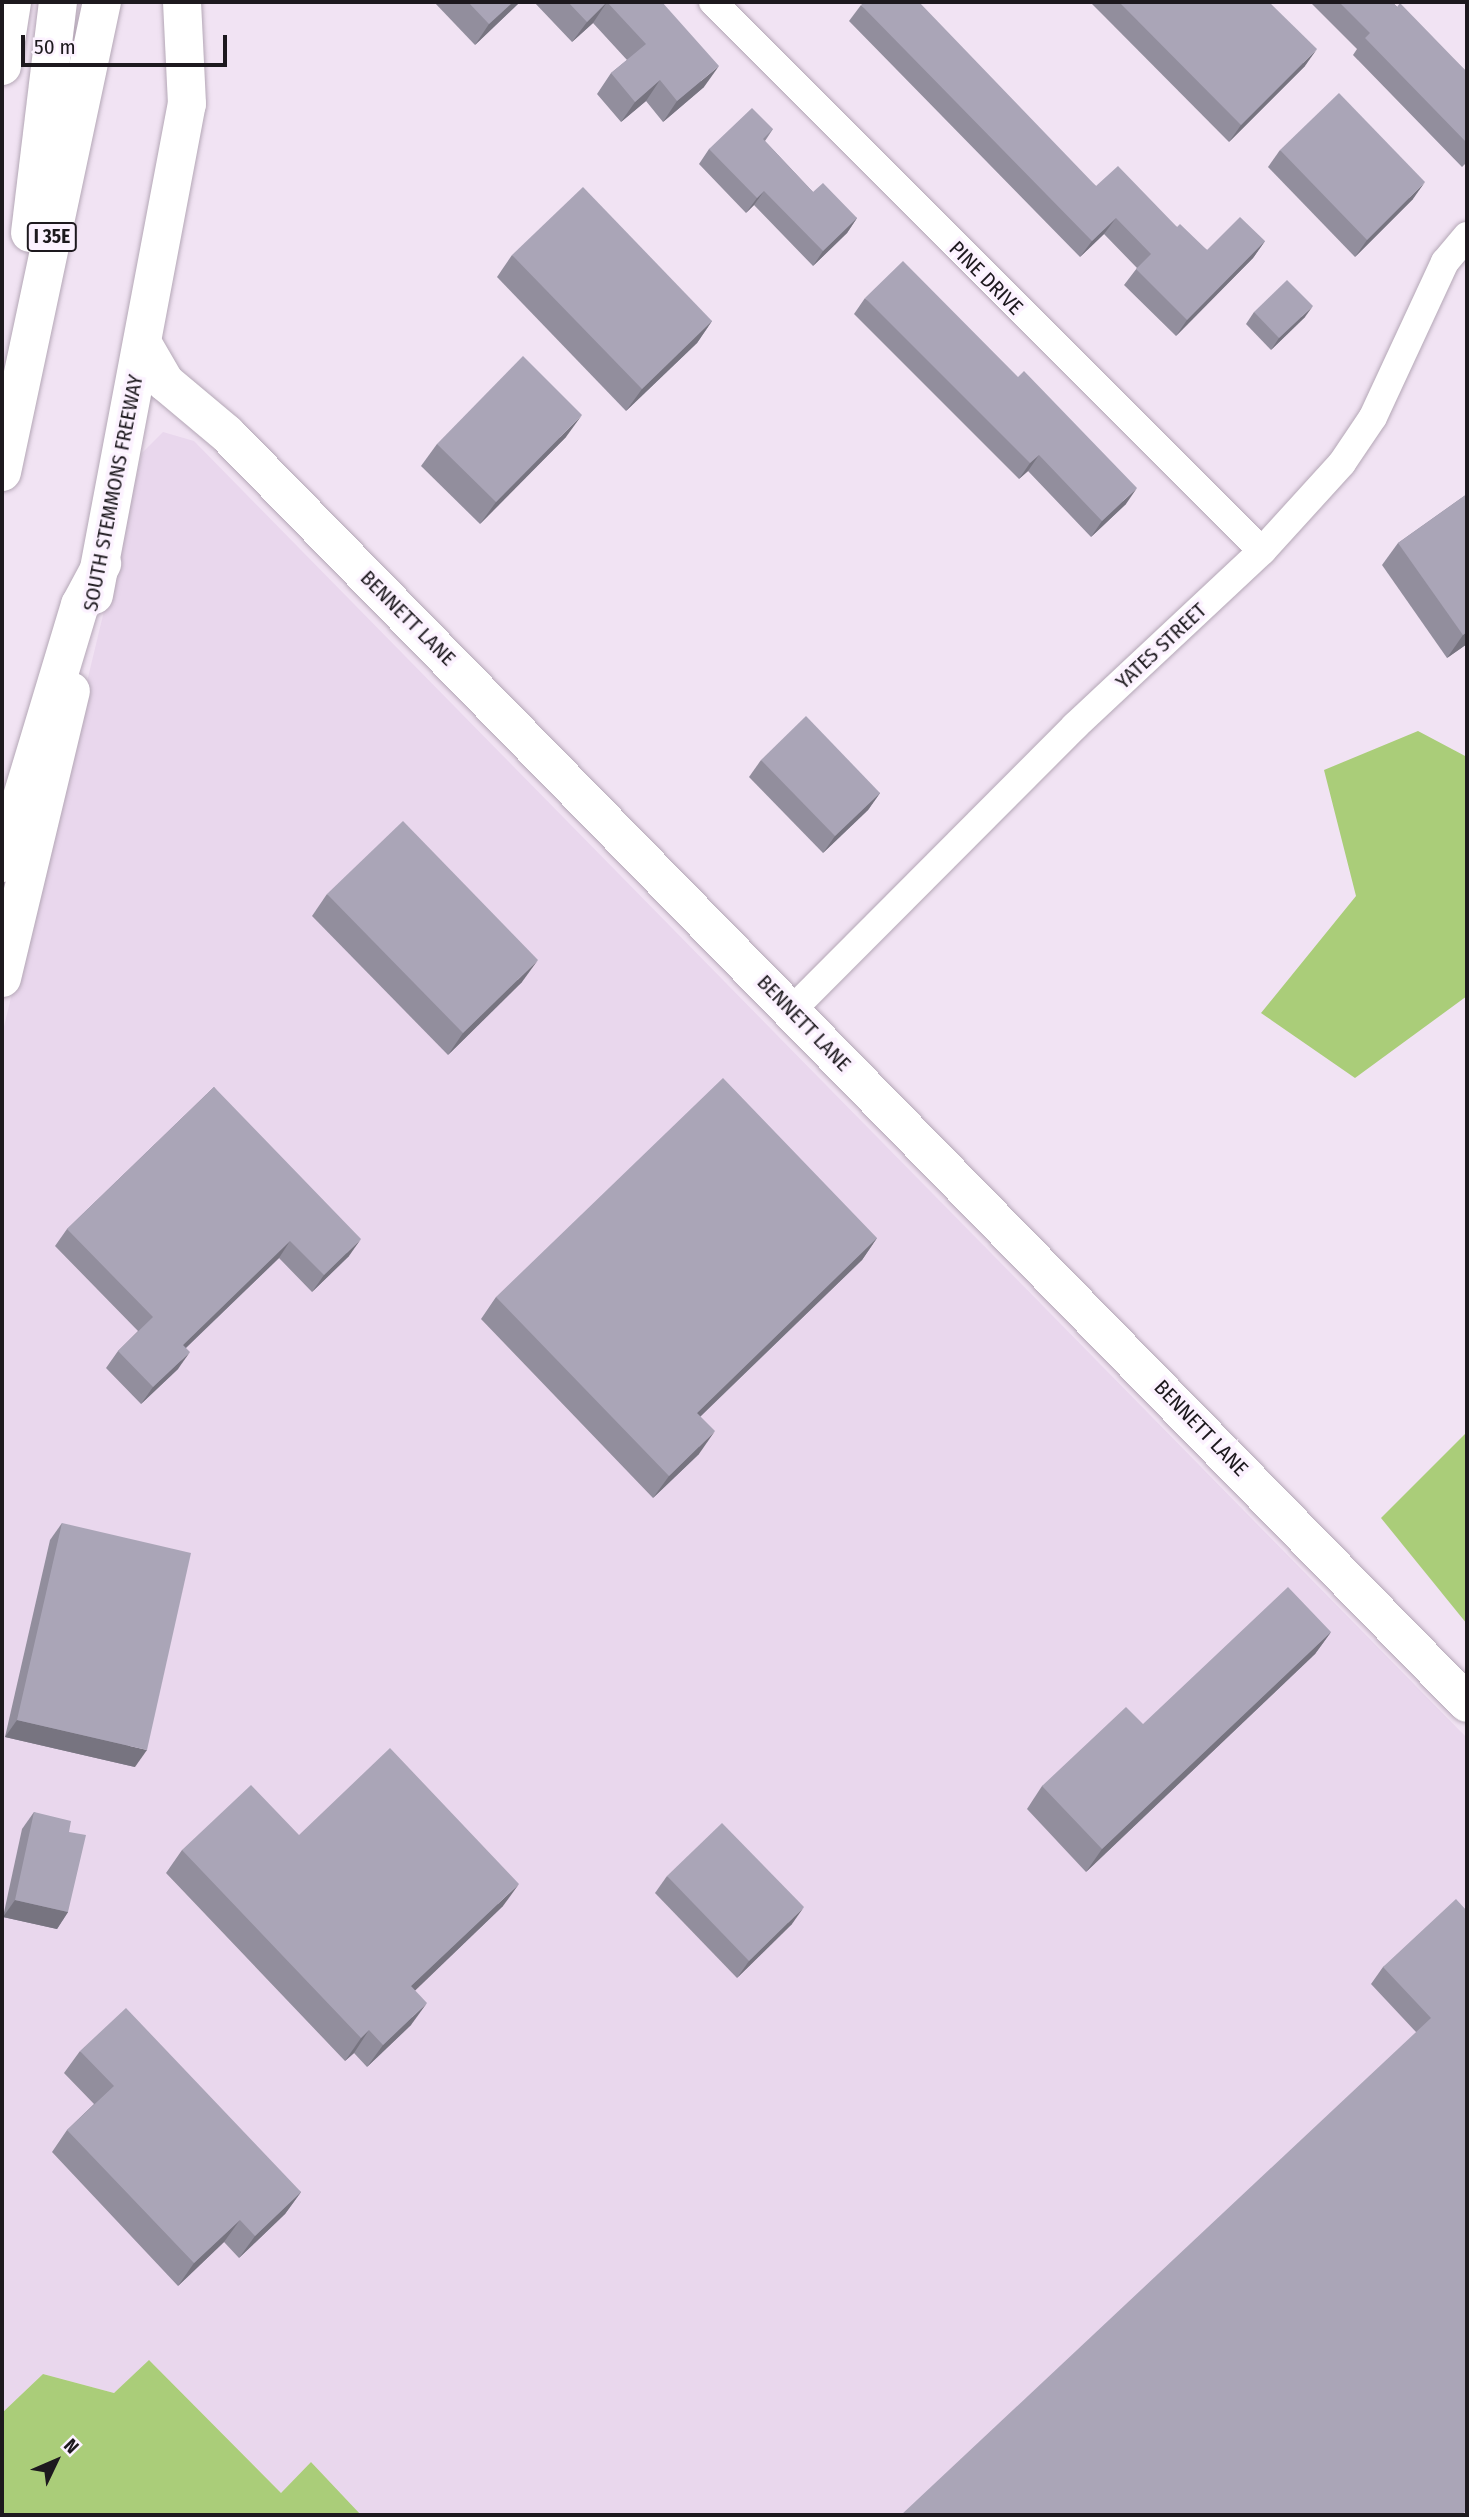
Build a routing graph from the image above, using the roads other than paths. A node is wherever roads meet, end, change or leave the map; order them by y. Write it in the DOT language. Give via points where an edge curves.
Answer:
graph roads {
  1 [pos="12,2"];
  2 [pos="58,2"];
  3 [pos="102,2"];
  4 [pos="182,2"];
  5 [pos="713,2"];
  6 [pos="2,66"];
  7 [pos="1467,236"];
  8 [pos="143,344"];
  9 [pos="2,464"];
  10 [pos="2,472"];
  11 [pos="1262,551"];
  12 [pos="102,564"];
  13 [pos="2,863"];
  14 [pos="2,978"];
  15 [pos="792,1010"];
  16 [pos="1467,1703"];
  1 -- 6 [label="main road"];
  2 -- 9 [label="main road"];
  3 -- 10 [label="main road, I 35E"];
  4 -- 8 [label="main road, SOUTH STEMMONS FREEWAY" via="187,104"];
  5 -- 11 [label="street, PINE DRIVE"];
  7 -- 11 [label="street, YATES STREET" via="1446,261 1373,417 1342,463"];
  8 -- 12 [label="main road, SOUTH STEMMONS FREEWAY"];
  8 -- 15 [label="main road, BENNETT LANE" via="165,382 227,434"];
  11 -- 15 [label="street, YATES STREET" via="1075,726"];
  12 -- 13 [label="main road" via="80,605"];
  12 -- 14 [label="main road, SOUTH STEMMONS FREEWAY"];
  15 -- 16 [label="main road, BENNETT LANE"];
}
